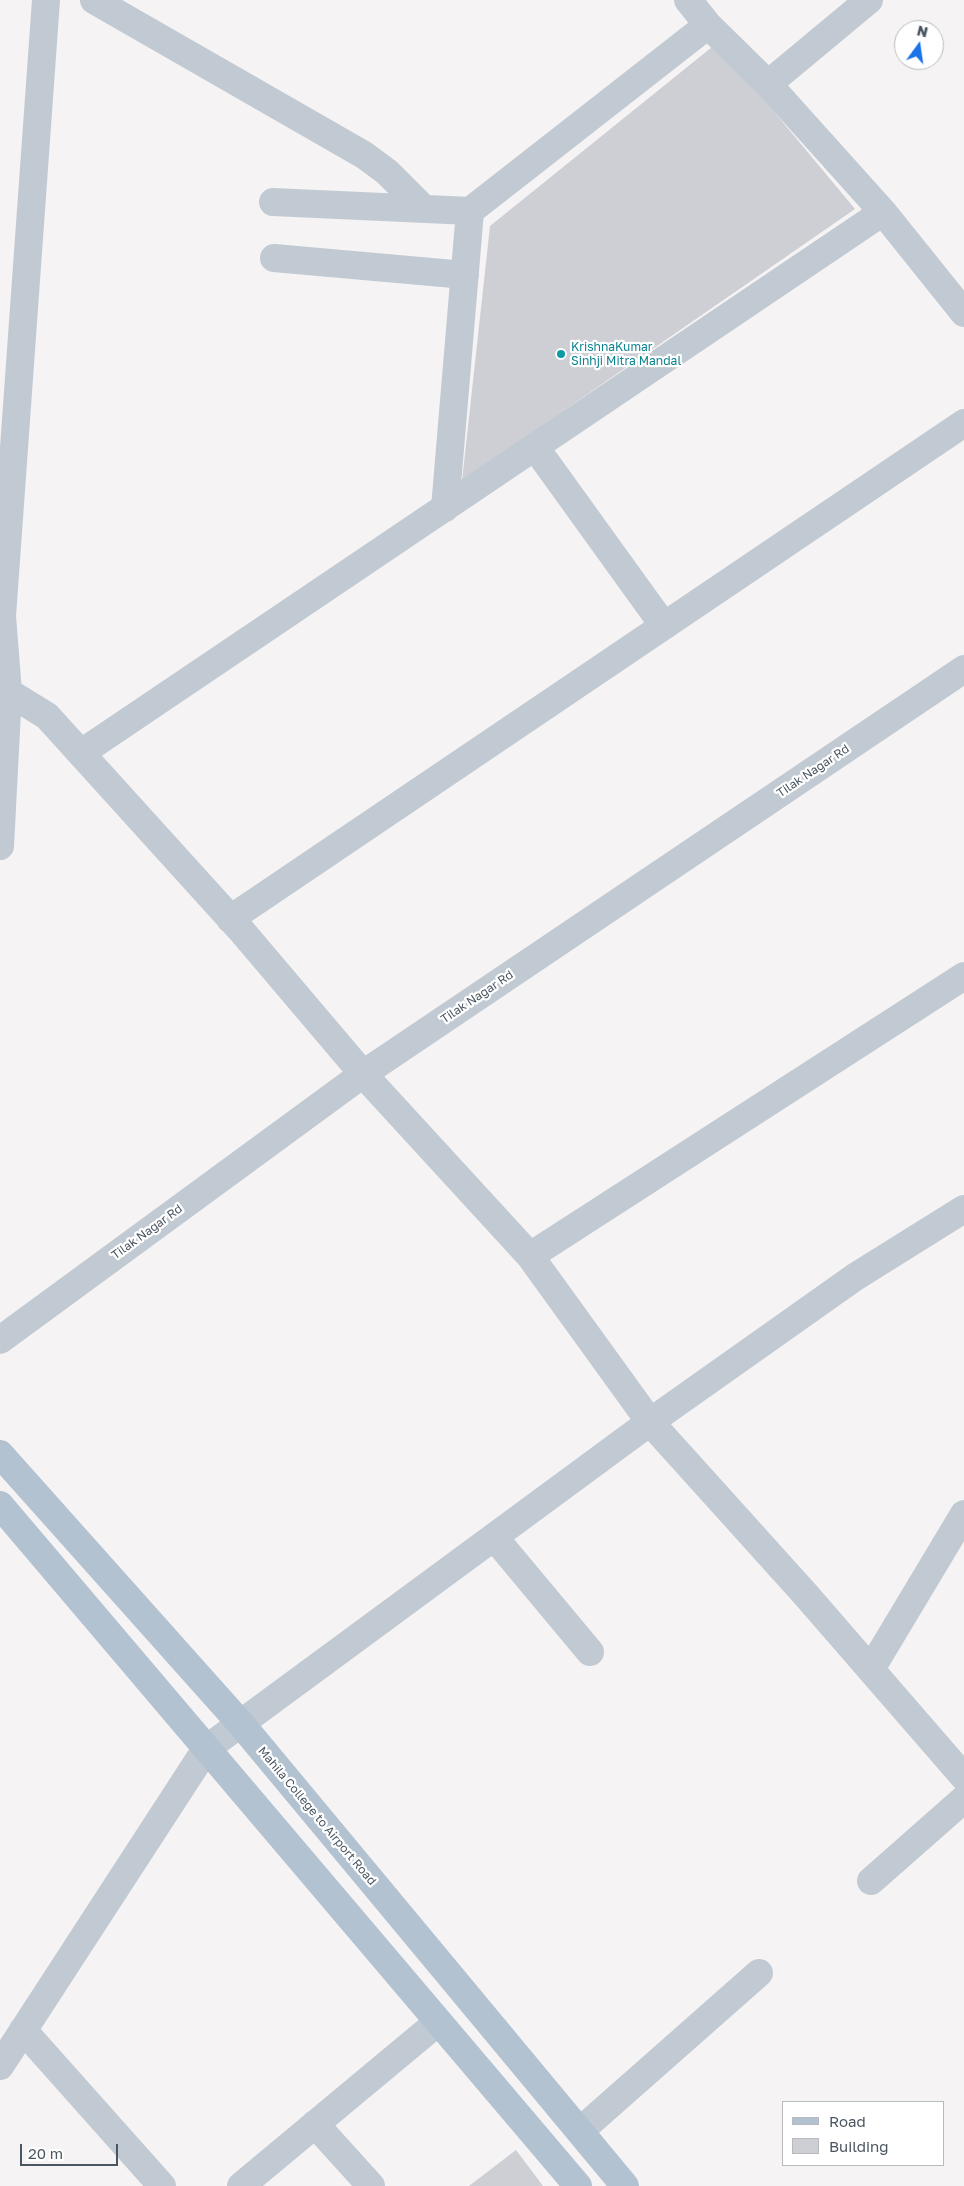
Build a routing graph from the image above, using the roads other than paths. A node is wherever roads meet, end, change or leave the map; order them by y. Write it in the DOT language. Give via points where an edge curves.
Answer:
graph roads {
  1 [pos="46,0"];
  2 [pos="94,0"];
  3 [pos="688,0"];
  4 [pos="869,0"];
  5 [pos="708,25"];
  6 [pos="768,84"];
  7 [pos="273,202"];
  8 [pos="424,209"];
  9 [pos="470,211"];
  10 [pos="883,212"];
  11 [pos="274,258"];
  12 [pos="465,275"];
  13 [pos="964,313"];
  14 [pos="964,423"];
  15 [pos="535,447"];
  16 [pos="445,508"];
  17 [pos="664,626"];
  18 [pos="964,669"];
  19 [pos="8,692"];
  20 [pos="80,753"];
  21 [pos="0,846"];
  22 [pos="230,919"];
  23 [pos="964,976"];
  24 [pos="363,1074"];
  25 [pos="964,1209"];
  26 [pos="530,1256"];
  27 [pos="0,1340"];
  28 [pos="650,1422"];
  29 [pos="0,1454"];
  30 [pos="0,1505"];
  31 [pos="964,1514"];
  32 [pos="494,1537"];
  33 [pos="590,1652"];
  34 [pos="871,1669"];
  35 [pos="241,1724"];
  36 [pos="206,1750"];
  37 [pos="964,1777"];
  38 [pos="964,1799"];
  39 [pos="872,1882"];
  40 [pos="759,1973"];
  41 [pos="438,2022"];
  42 [pos="23,2030"];
  43 [pos="0,2066"];
  44 [pos="315,2124"];
  45 [pos="580,2132"];
  46 [pos="162,2186"];
  47 [pos="241,2186"];
  48 [pos="371,2186"];
  49 [pos="578,2186"];
  50 [pos="625,2186"];
  1 -- 19 [label="street" via="2,616"];
  2 -- 8 [label="street" via="364,155 387,172"];
  3 -- 5 [label="street"];
  4 -- 6 [label="street"];
  5 -- 6 [label="street"];
  5 -- 9 [label="street"];
  6 -- 10 [label="street"];
  7 -- 8 [label="street"];
  8 -- 9 [label="street"];
  9 -- 12 [label="street"];
  10 -- 13 [label="street"];
  10 -- 15 [label="street"];
  11 -- 12 [label="street"];
  12 -- 16 [label="street"];
  14 -- 17 [label="street"];
  15 -- 16 [label="street"];
  15 -- 17 [label="street"];
  16 -- 20 [label="street"];
  17 -- 22 [label="street"];
  18 -- 24 [label="street, Tilak Nagar Rd"];
  19 -- 20 [label="street" via="47,716"];
  19 -- 21 [label="street"];
  20 -- 22 [label="street"];
  22 -- 24 [label="street"];
  23 -- 26 [label="street"];
  24 -- 26 [label="street"];
  24 -- 27 [label="street, Tilak Nagar Rd"];
  25 -- 28 [label="street" via="855,1277"];
  26 -- 28 [label="street"];
  28 -- 32 [label="street"];
  28 -- 34 [label="street"];
  29 -- 35 [label="main road, Mahila College to Airport Road"];
  30 -- 36 [label="main road"];
  31 -- 34 [label="street"];
  32 -- 33 [label="street"];
  32 -- 35 [label="street"];
  34 -- 37 [label="street"];
  35 -- 36 [label="street"];
  35 -- 45 [label="main road, Mahila College to Airport Road"];
  36 -- 41 [label="main road"];
  36 -- 42 [label="street"];
  38 -- 39 [label="street"];
  40 -- 45 [label="street"];
  41 -- 44 [label="street"];
  41 -- 49 [label="main road"];
  42 -- 43 [label="street"];
  42 -- 46 [label="street"];
  44 -- 47 [label="street"];
  44 -- 48 [label="street"];
  45 -- 50 [label="main road, Mahila College to Airport Road"];
}
